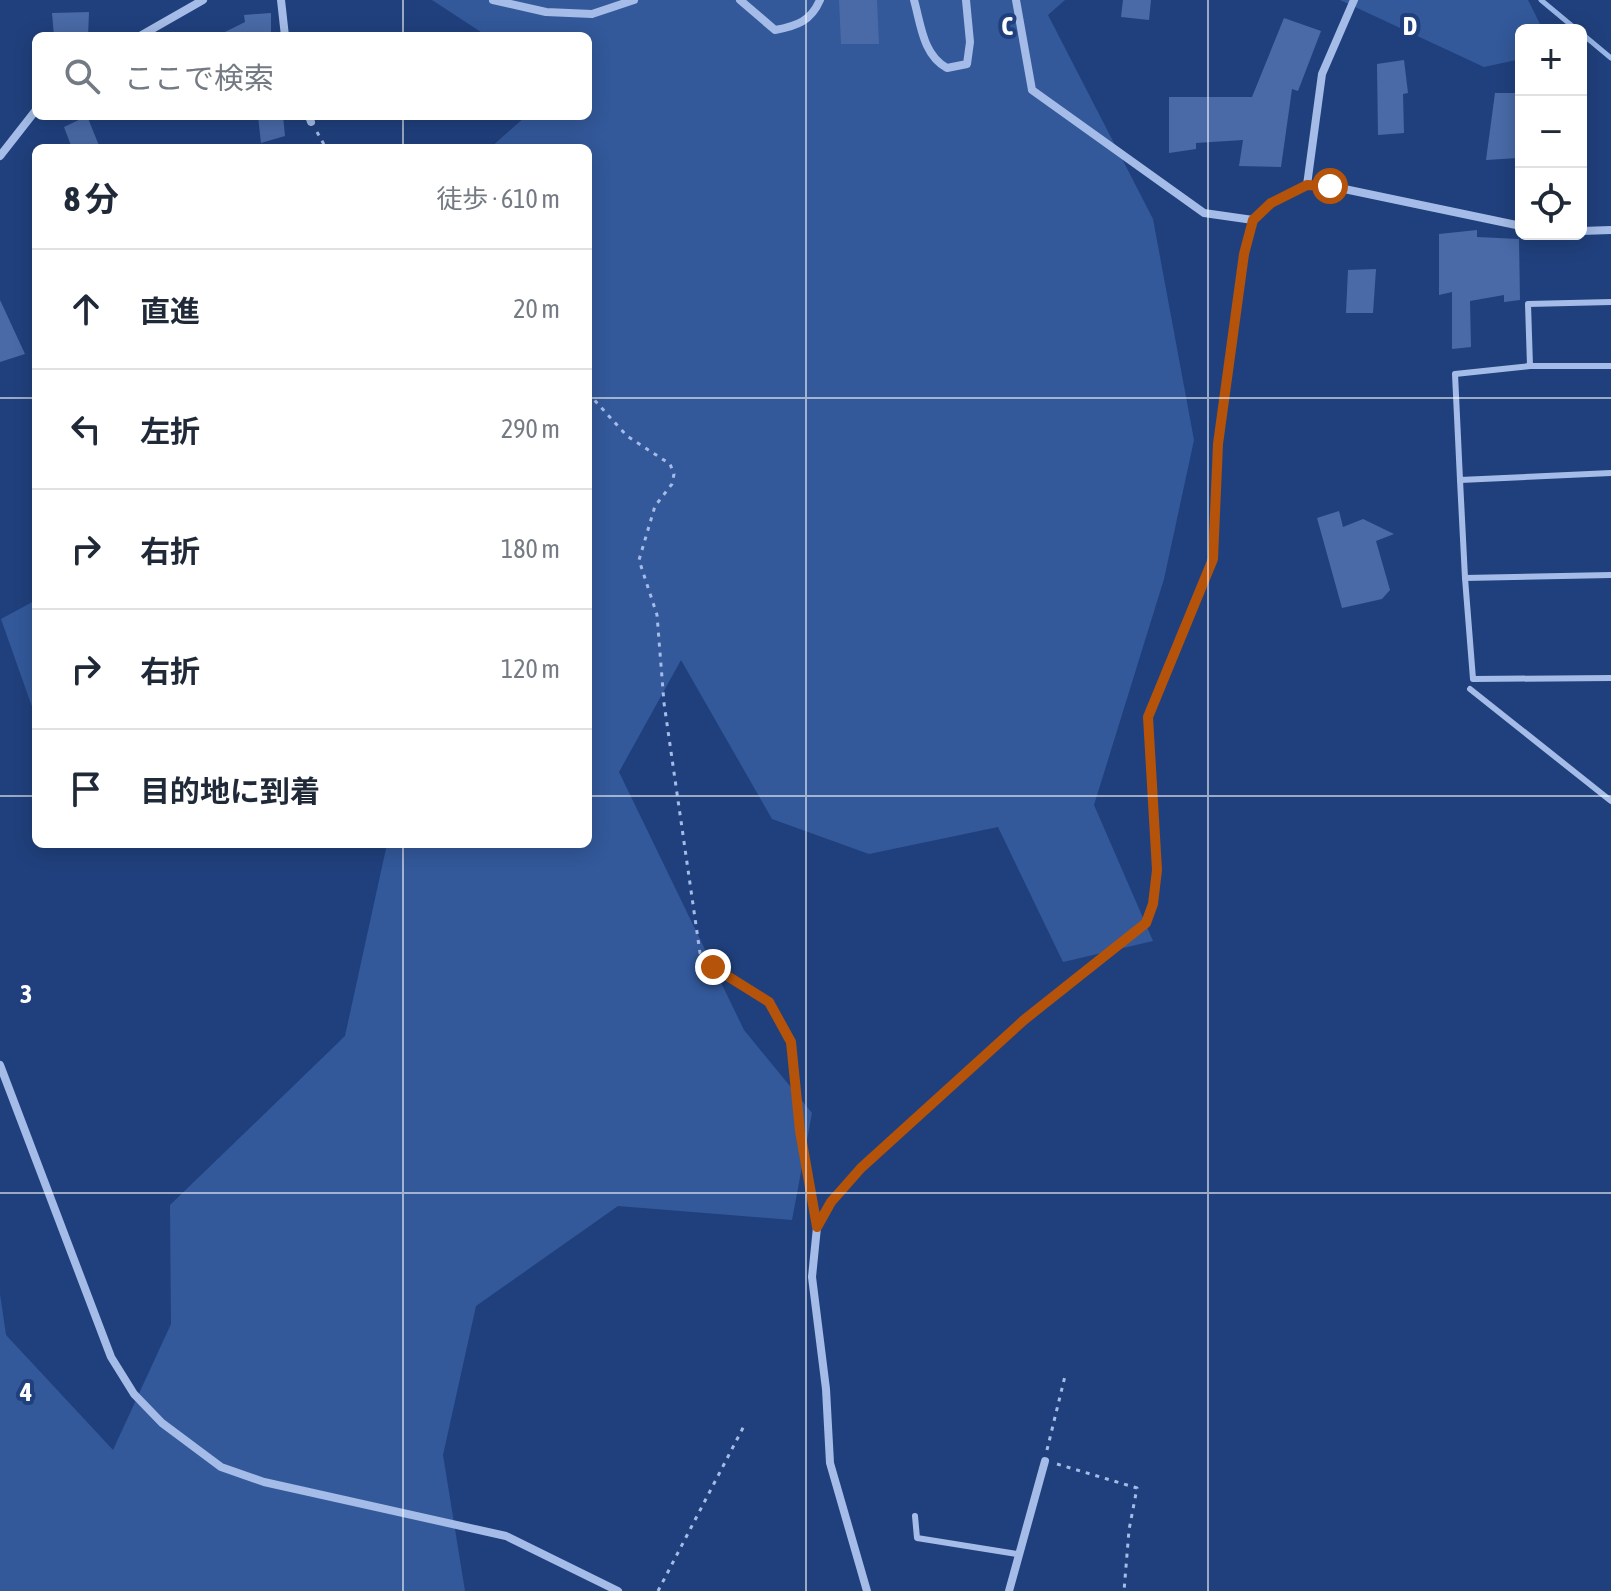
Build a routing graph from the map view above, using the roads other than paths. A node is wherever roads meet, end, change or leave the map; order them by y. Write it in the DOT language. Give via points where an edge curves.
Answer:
graph roads {
  1 [pos="203,0"];
  2 [pos="281,0"];
  3 [pos="493,0"];
  4 [pos="634,0"];
  5 [pos="740,0"];
  6 [pos="820,0"];
  7 [pos="914,0"];
  8 [pos="966,0"];
  9 [pos="1016,0"];
  10 [pos="1354,0"];
  11 [pos="147,32"];
  12 [pos="285,32"];
  13 [pos="32,115"];
  14 [pos="0,156"];
  15 [pos="1307,185"];
  16 [pos="1253,220"];
  17 [pos="1515,225"];
  18 [pos="1611,230"];
  19 [pos="1587,231"];
  20 [pos="1611,302"];
  21 [pos="1530,366"];
  22 [pos="1611,366"];
  23 [pos="1611,473"];
  24 [pos="1460,480"];
  25 [pos="1611,575"];
  26 [pos="1465,578"];
  27 [pos="1611,678"];
  28 [pos="1470,689"];
  29 [pos="1611,801"];
  30 [pos="0,1065"];
  31 [pos="1045,1461"];
  32 [pos="915,1516"];
  33 [pos="1017,1554"];
  34 [pos="618,1591"];
  35 [pos="867,1591"];
  36 [pos="1009,1591"];
  1 -- 11 [label="street"];
  2 -- 12 [label="street"];
  3 -- 4 [label="street" via="546,12 592,14"];
  5 -- 6 [label="street" via="775,30 798,26"];
  7 -- 8 [label="street" via="927,48 947,68 967,64"];
  9 -- 16 [label="street" via="1032,90 1204,213"];
  10 -- 15 [label="street" via="1322,74"];
  13 -- 14 [label="street"];
  15 -- 16 [label="street" via="1271,203"];
  15 -- 17 [label="street"];
  16 -- 35 [label="street" via="1218,444 1213,559 1148,717 1157,870 1146,923 1024,1020 861,1168 817,1227 812,1277 830,1463"];
  18 -- 19 [label="street"];
  20 -- 21 [label="lane" via="1528,304"];
  21 -- 22 [label="lane"];
  21 -- 24 [label="lane" via="1455,374"];
  23 -- 24 [label="lane"];
  24 -- 26 [label="lane"];
  25 -- 26 [label="lane"];
  26 -- 27 [label="lane" via="1473,679"];
  28 -- 29 [label="lane"];
  30 -- 34 [label="street" via="111,1357 134,1394 162,1423 221,1467 264,1482 476,1527 535,1549"];
  31 -- 33 [label="street"];
  32 -- 33 [label="lane" via="917,1538"];
  33 -- 36 [label="street"];
}
